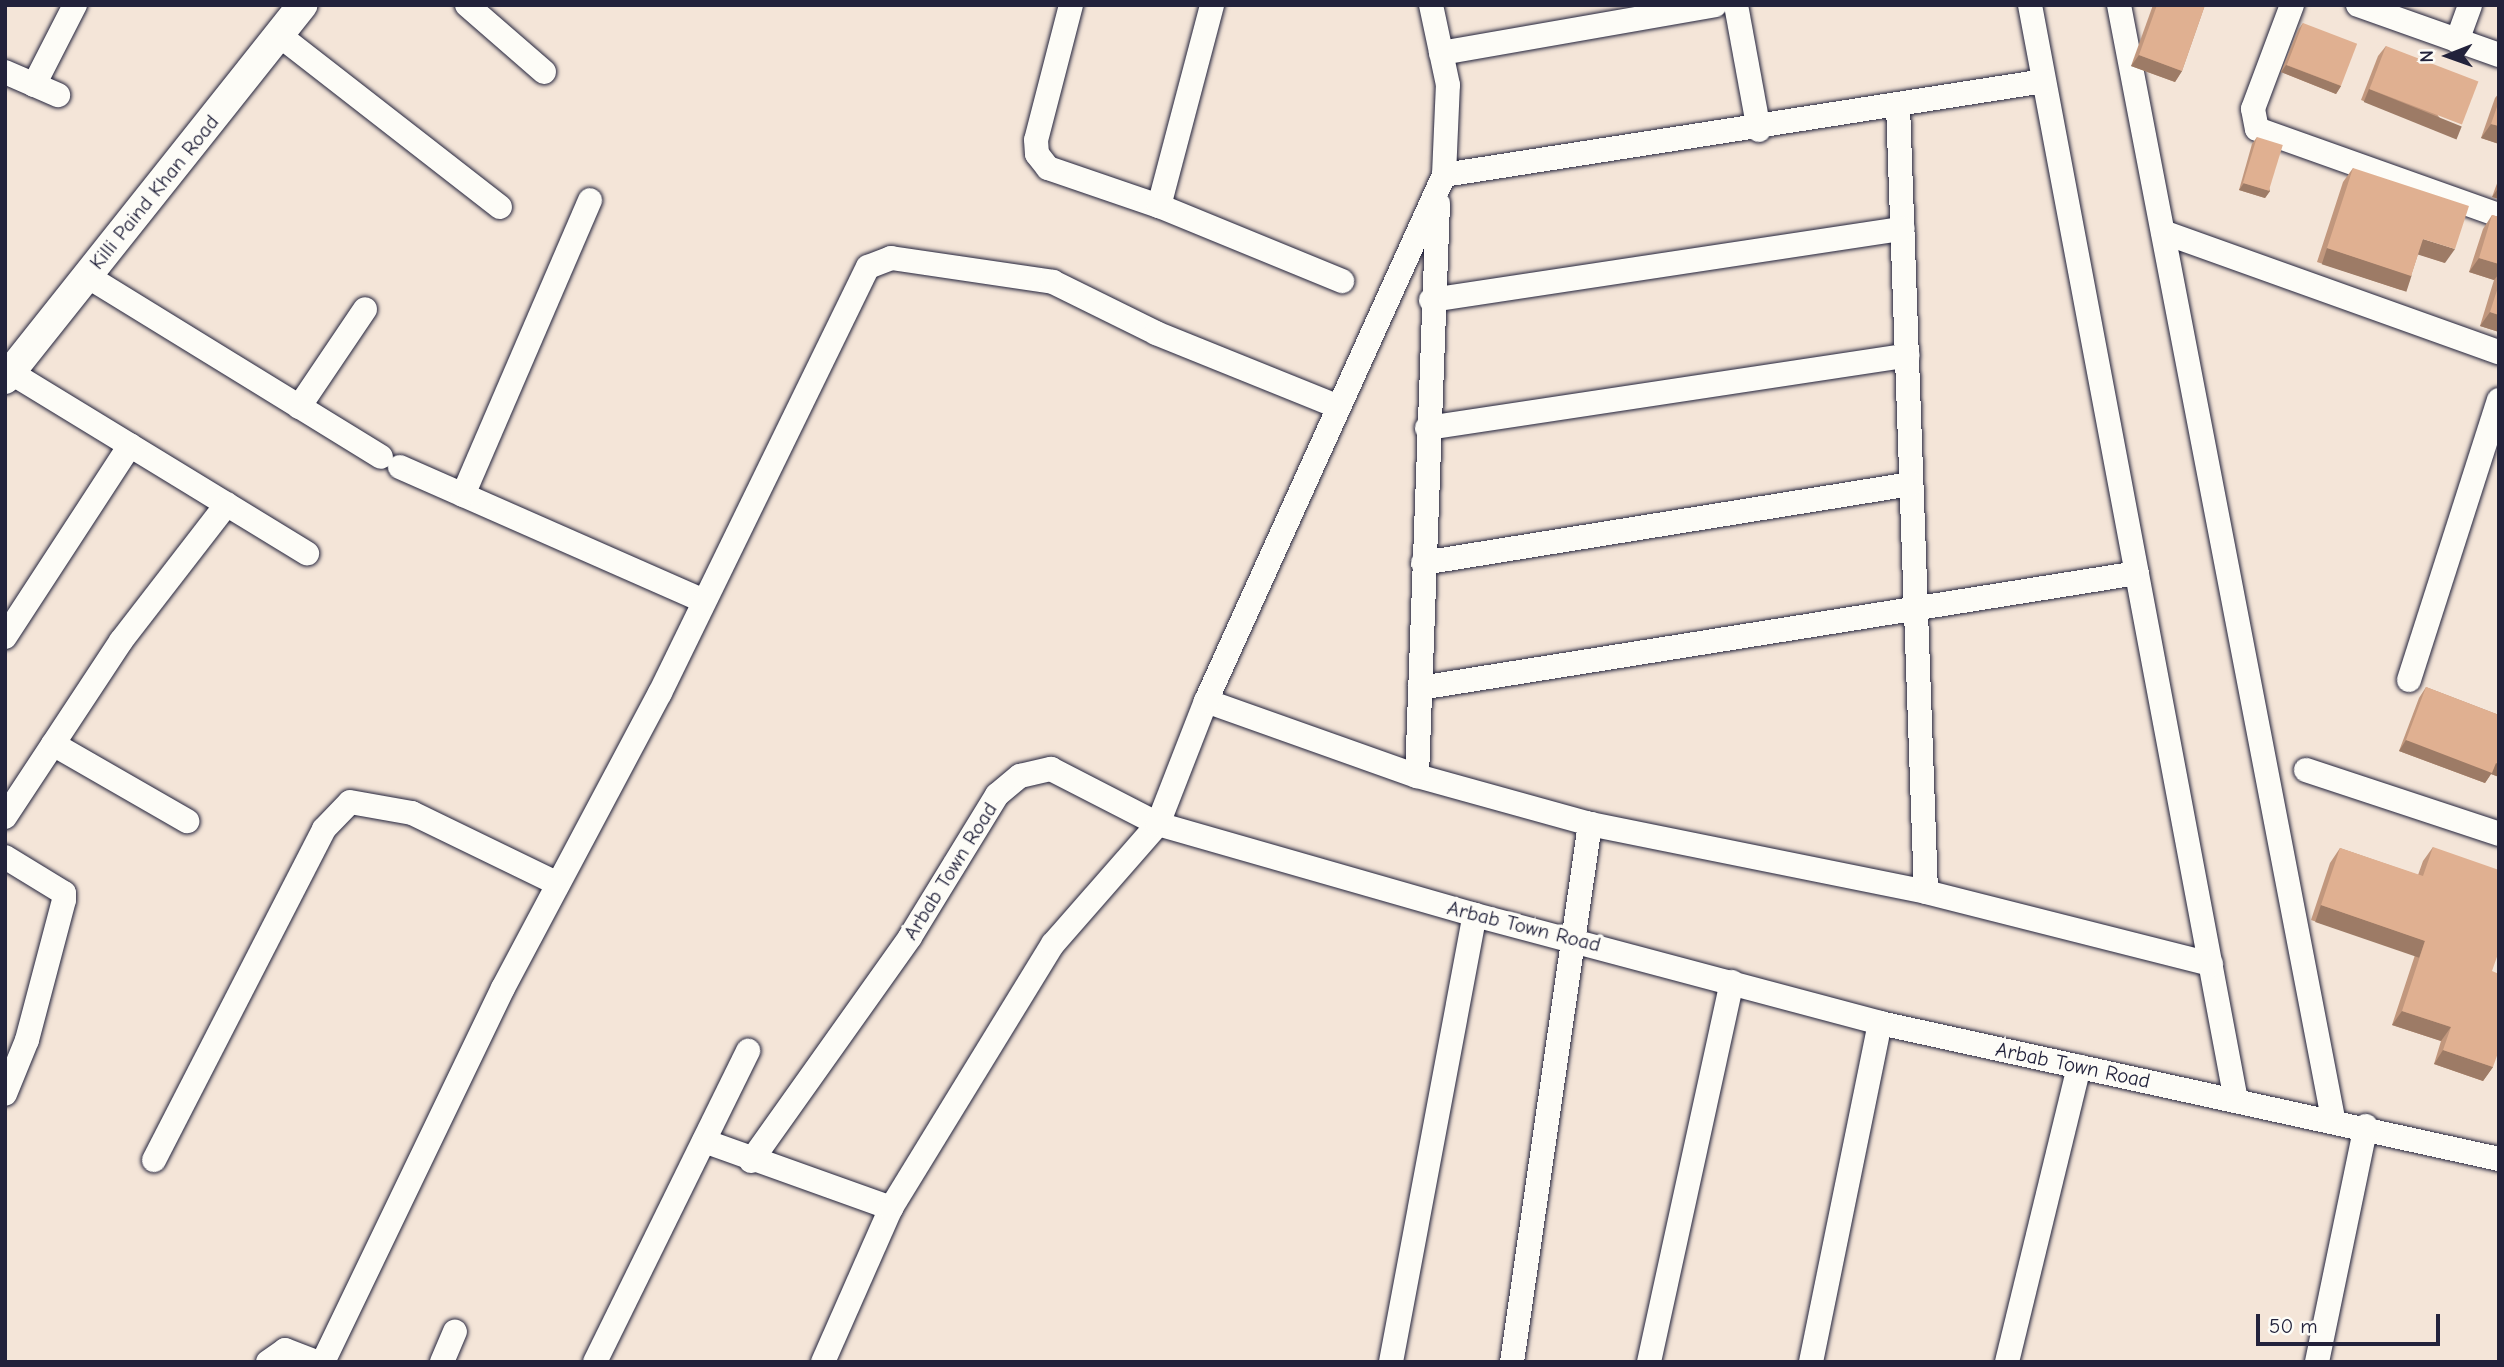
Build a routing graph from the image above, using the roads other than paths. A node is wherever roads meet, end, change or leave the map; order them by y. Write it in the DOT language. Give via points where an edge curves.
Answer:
graph roads {
  1 [pos="75,5"];
  2 [pos="303,5"];
  3 [pos="467,5"];
  4 [pos="1071,5"];
  5 [pos="1212,5"];
  6 [pos="1431,5"];
  7 [pos="1715,5"];
  8 [pos="1736,5"];
  9 [pos="2030,5"];
  10 [pos="2119,5"];
  11 [pos="2292,5"];
  12 [pos="2358,5"];
  13 [pos="2470,5"];
  14 [pos="279,35"];
  15 [pos="2457,41"];
  16 [pos="1441,53"];
  17 [pos="2499,55"];
  18 [pos="5,72"];
  19 [pos="544,72"];
  20 [pos="2044,81"];
  21 [pos="34,85"];
  22 [pos="58,95"];
  23 [pos="1898,106"];
  24 [pos="1759,130"];
  25 [pos="1442,180"];
  26 [pos="590,200"];
  27 [pos="1159,205"];
  28 [pos="500,207"];
  29 [pos="2499,215"];
  30 [pos="1903,229"];
  31 [pos="2163,232"];
  32 [pos="87,276"];
  33 [pos="1342,281"];
  34 [pos="1430,300"];
  35 [pos="365,309"];
  36 [pos="2499,352"];
  37 [pos="1907,355"];
  38 [pos="7,373"];
  39 [pos="2499,400"];
  40 [pos="299,407"];
  41 [pos="1339,407"];
  42 [pos="1427,428"];
  43 [pos="130,445"];
  44 [pos="1912,484"];
  45 [pos="463,495"];
  46 [pos="227,504"];
  47 [pos="307,554"];
  48 [pos="1423,563"];
  49 [pos="2137,573"];
  50 [pos="704,601"];
  51 [pos="1916,606"];
  52 [pos="5,638"];
  53 [pos="2409,680"];
  54 [pos="1420,688"];
  55 [pos="1206,701"];
  56 [pos="53,744"];
  57 [pos="2306,769"];
  58 [pos="1417,776"];
  59 [pos="5,817"];
  60 [pos="187,821"];
  61 [pos="1158,824"];
  62 [pos="1590,824"];
  63 [pos="2499,834"];
  64 [pos="5,857"];
  65 [pos="558,884"];
  66 [pos="1926,892"];
  67 [pos="1475,915"];
  68 [pos="1574,938"];
  69 [pos="2211,964"];
  70 [pos="1732,982"];
  71 [pos="1880,1023"];
  72 [pos="748,1051"];
  73 [pos="2079,1067"];
  74 [pos="5,1094"];
  75 [pos="2236,1100"];
  76 [pos="2333,1118"];
  77 [pos="2366,1126"];
  78 [pos="704,1140"];
  79 [pos="2499,1159"];
  80 [pos="154,1160"];
  81 [pos="751,1161"];
  82 [pos="891,1208"];
  83 [pos="455,1332"];
  84 [pos="268,1362"];
  85 [pos="317,1362"];
  86 [pos="323,1362"];
  87 [pos="442,1362"];
  88 [pos="595,1362"];
  89 [pos="823,1362"];
  90 [pos="1391,1362"];
  91 [pos="1512,1362"];
  92 [pos="1649,1362"];
  93 [pos="1811,1362"];
  94 [pos="2007,1362"];
  95 [pos="2317,1362"];
  1 -- 21 [label="street"];
  2 -- 14 [label="street, Killi Paind Khan Road"];
  3 -- 19 [label="street"];
  4 -- 27 [label="street" via="1037,154 1048,168"];
  5 -- 27 [label="street"];
  6 -- 16 [label="street"];
  7 -- 16 [label="street"];
  8 -- 24 [label="street"];
  9 -- 20 [label="street"];
  10 -- 31 [label="street"];
  11 -- 29 [label="street" via="2253,109 2258,129"];
  12 -- 15 [label="street"];
  13 -- 15 [label="street"];
  14 -- 28 [label="street"];
  14 -- 32 [label="street, Killi Paind Khan Road"];
  15 -- 17 [label="street"];
  16 -- 25 [label="street" via="1450,135"];
  18 -- 21 [label="street"];
  20 -- 23 [label="street"];
  20 -- 49 [label="street"];
  21 -- 22 [label="street"];
  23 -- 24 [label="street"];
  23 -- 30 [label="street"];
  24 -- 25 [label="street"];
  25 -- 34 [label="street"];
  25 -- 41 [label="street"];
  26 -- 45 [label="street"];
  27 -- 33 [label="street"];
  30 -- 34 [label="street"];
  30 -- 37 [label="street"];
  31 -- 36 [label="street"];
  31 -- 76 [label="street"];
  32 -- 38 [label="street, Killi Paind Khan Road"];
  32 -- 40 [label="street"];
  34 -- 42 [label="street"];
  35 -- 40 [label="street"];
  37 -- 42 [label="street"];
  37 -- 44 [label="street"];
  38 -- 43 [label="street"];
  39 -- 53 [label="street"];
  40 -- 45 [label="street" via="390,462"];
  41 -- 50 [label="street" via="1156,333 1053,282 891,258 868,267 841,316"];
  41 -- 55 [label="street"];
  42 -- 48 [label="street"];
  43 -- 46 [label="street"];
  43 -- 52 [label="street"];
  44 -- 48 [label="street"];
  44 -- 51 [label="street"];
  45 -- 50 [label="street"];
  46 -- 47 [label="street"];
  46 -- 56 [label="street" via="121,641"];
  48 -- 54 [label="street"];
  49 -- 51 [label="street"];
  49 -- 69 [label="street"];
  50 -- 65 [label="street"];
  51 -- 54 [label="street"];
  51 -- 66 [label="street"];
  54 -- 58 [label="street"];
  55 -- 58 [label="street"];
  55 -- 61 [label="street"];
  56 -- 59 [label="street"];
  56 -- 60 [label="street"];
  57 -- 63 [label="street"];
  58 -- 62 [label="street"];
  61 -- 67 [label="street, Arbab Town Road"];
  61 -- 81 [label="street, Arbab Town Road" via="1051,769 1020,776 997,795 910,937"];
  61 -- 82 [label="street" via="1053,944"];
  62 -- 66 [label="street"];
  62 -- 68 [label="street"];
  64 -- 74 [label="street" via="64,893 27,1040"];
  65 -- 80 [label="street" via="412,813 350,802 324,829"];
  65 -- 86 [label="street"];
  66 -- 69 [label="street"];
  67 -- 68 [label="street, Arbab Town Road"];
  67 -- 90 [label="street"];
  68 -- 70 [label="street, Arbab Town Road"];
  68 -- 91 [label="street"];
  69 -- 75 [label="street"];
  70 -- 71 [label="street, Arbab Town Road"];
  70 -- 92 [label="street"];
  71 -- 73 [label="street, Arbab Town Road"];
  71 -- 93 [label="street"];
  72 -- 78 [label="street"];
  73 -- 75 [label="street, Arbab Town Road"];
  73 -- 94 [label="street"];
  75 -- 76 [label="street, Arbab Town Road"];
  76 -- 77 [label="street, Arbab Town Road"];
  77 -- 79 [label="street, Arbab Town Road"];
  77 -- 95 [label="street"];
  78 -- 81 [label="street"];
  78 -- 88 [label="street"];
  81 -- 82 [label="street"];
  82 -- 89 [label="street"];
  83 -- 87 [label="street"];
  84 -- 85 [label="street" via="285,1350"];
}
